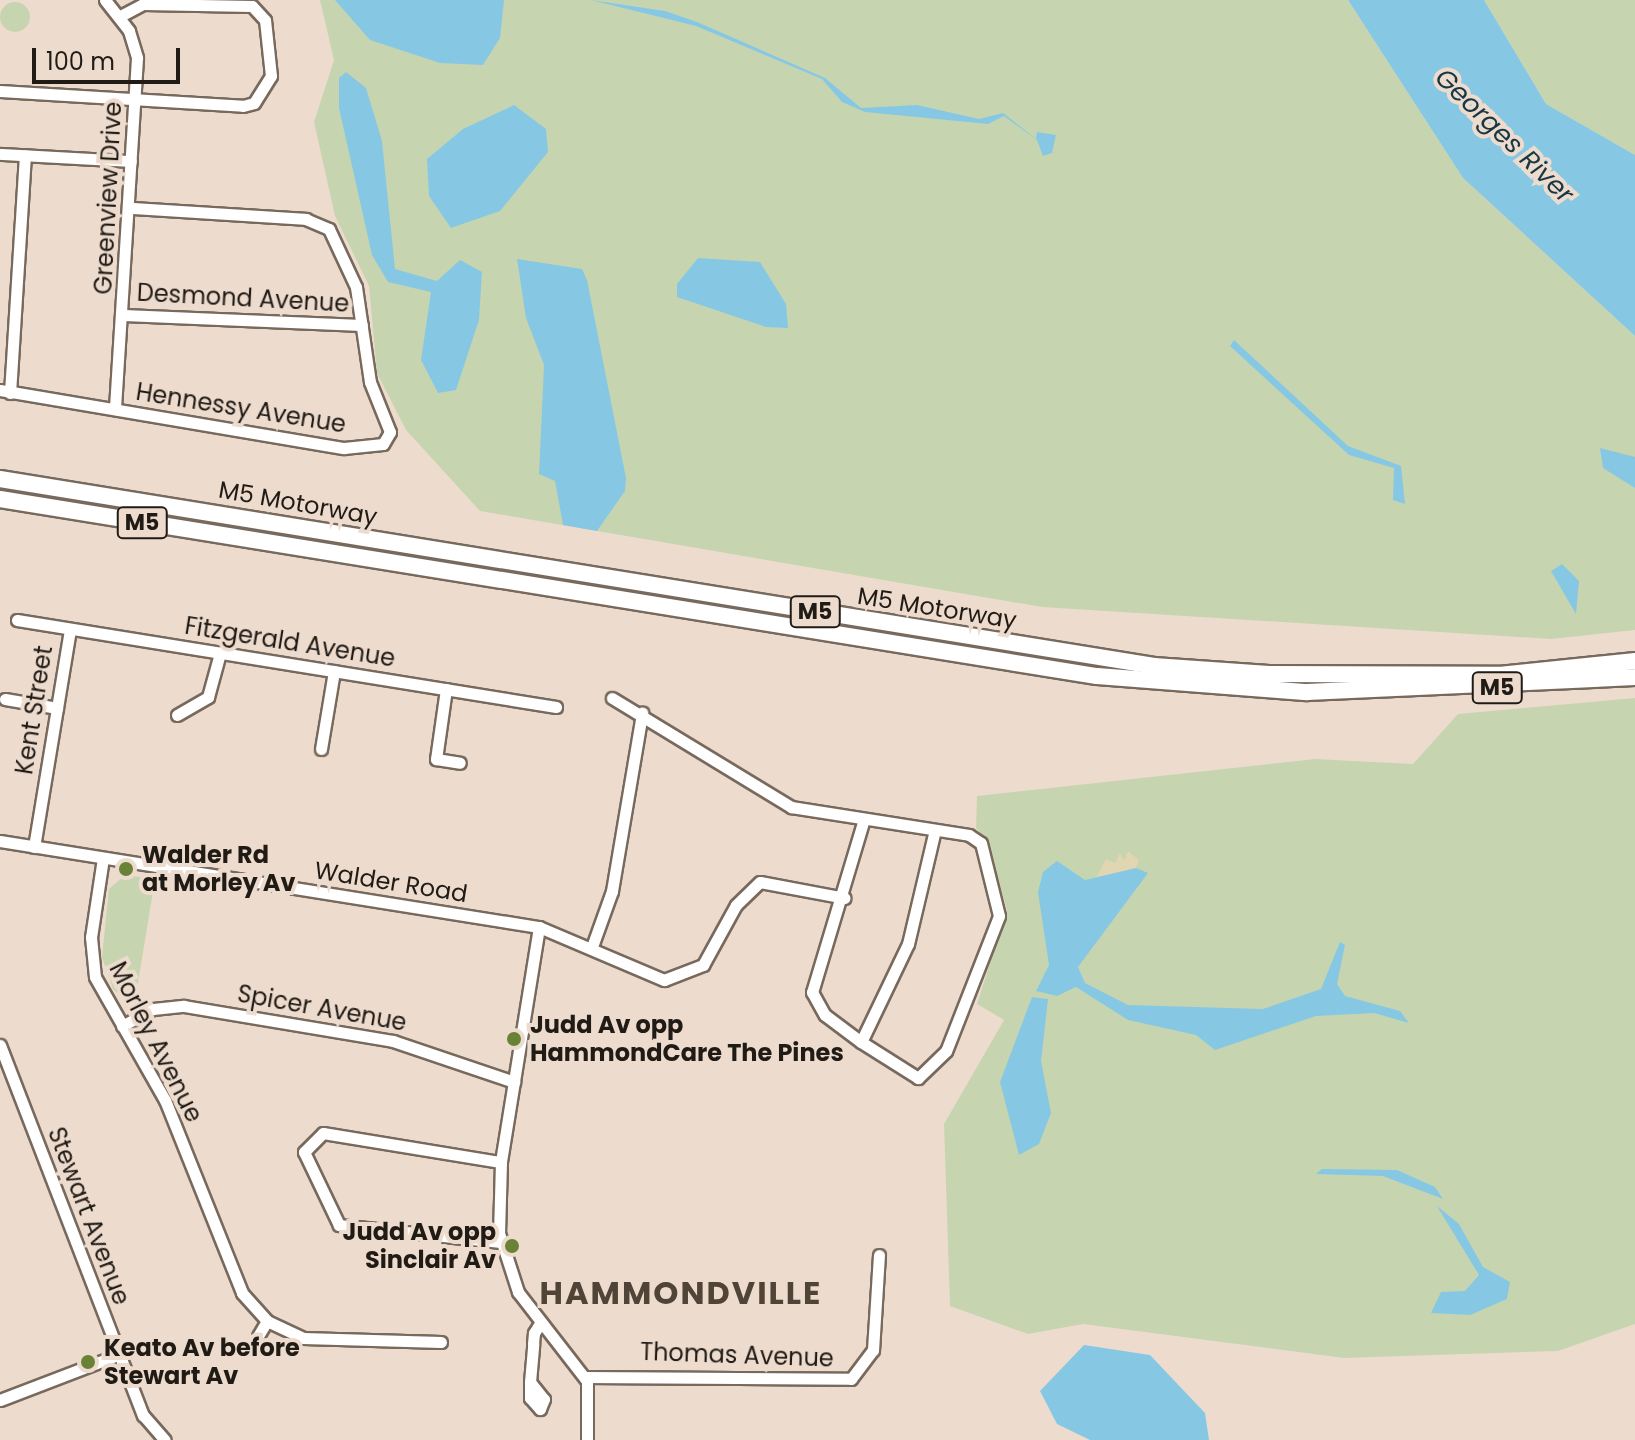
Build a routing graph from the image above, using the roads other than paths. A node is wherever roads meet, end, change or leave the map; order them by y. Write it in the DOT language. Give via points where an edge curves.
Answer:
graph roads {
  1 [pos="105,0"];
  2 [pos="120,16"];
  3 [pos="0,91"];
  4 [pos="136,99"];
  5 [pos="0,154"];
  6 [pos="25,155"];
  7 [pos="131,161"];
  8 [pos="130,208"];
  9 [pos="123,315"];
  10 [pos="362,325"];
  11 [pos="5,392"];
  12 [pos="115,409"];
  13 [pos="0,479"];
  14 [pos="0,499"];
  15 [pos="17,620"];
  16 [pos="70,629"];
  17 [pos="220,653"];
  18 [pos="1635,661"];
  19 [pos="334,671"];
  20 [pos="1635,677"];
  21 [pos="446,689"];
  22 [pos="612,698"];
  23 [pos="5,699"];
  24 [pos="556,707"];
  25 [pos="57,708"];
  26 [pos="642,713"];
  27 [pos="177,715"];
  28 [pos="321,749"];
  29 [pos="460,763"];
  30 [pos="864,819"];
  31 [pos="935,830"];
  32 [pos="0,841"];
  33 [pos="34,847"];
  34 [pos="103,858"];
  35 [pos="845,898"];
  36 [pos="539,927"];
  37 [pos="593,944"];
  38 [pos="122,1026"];
  39 [pos="861,1042"];
  40 [pos="0,1045"];
  41 [pos="514,1082"];
  42 [pos="501,1162"];
  43 [pos="500,1242"];
  44 [pos="879,1255"];
  45 [pos="267,1321"];
  46 [pos="541,1322"];
  47 [pos="258,1336"];
  48 [pos="441,1342"];
  49 [pos="120,1354"];
  50 [pos="585,1377"];
  51 [pos="530,1382"];
  52 [pos="0,1400"];
  53 [pos="165,1440"];
  54 [pos="587,1440"];
  1 -- 2 [label="street, Greenview Drive"];
  2 -- 4 [label="street, Greenview Drive" via="137,58"];
  2 -- 4 [label="street" via="143,4 246,3 262,14 269,34 271,76 254,103"];
  3 -- 4 [label="street"];
  4 -- 7 [label="street, Greenview Drive"];
  5 -- 6 [label="street"];
  6 -- 7 [label="street"];
  6 -- 11 [label="street"];
  7 -- 8 [label="street, Greenview Drive"];
  8 -- 9 [label="street, Greenview Drive"];
  8 -- 10 [label="street, Hennessy Avenue" via="317,221 329,229 356,287"];
  9 -- 10 [label="street, Desmond Avenue"];
  9 -- 12 [label="street, Greenview Drive"];
  10 -- 12 [label="street, Hennessy Avenue" via="370,382 390,432 371,448"];
  11 -- 12 [label="street, Hennessy Avenue"];
  13 -- 18 [label="highway, M5 Motorway / M5" via="1154,666 1269,674 1499,675"];
  14 -- 20 [label="highway, M5 Motorway / M5" via="1097,676 1307,692"];
  15 -- 16 [label="street, Fitzgerald Avenue"];
  16 -- 17 [label="street, Fitzgerald Avenue"];
  16 -- 25 [label="street, Kent Street"];
  17 -- 19 [label="street, Fitzgerald Avenue"];
  17 -- 27 [label="street" via="208,697"];
  19 -- 21 [label="street, Fitzgerald Avenue"];
  19 -- 28 [label="street"];
  21 -- 24 [label="street, Fitzgerald Avenue"];
  21 -- 29 [label="street" via="436,759"];
  22 -- 26 [label="street"];
  23 -- 25 [label="street"];
  25 -- 33 [label="street, Kent Street"];
  26 -- 30 [label="street" via="791,807"];
  26 -- 37 [label="street" via="612,891"];
  30 -- 31 [label="street"];
  30 -- 35 [label="street"];
  31 -- 39 [label="street" via="908,944"];
  31 -- 39 [label="street" via="974,837 983,848 1000,911 982,973 946,1051 926,1075 908,1074"];
  32 -- 33 [label="street, Walder Road"];
  33 -- 34 [label="street, Walder Road"];
  34 -- 36 [label="street, Walder Road"];
  34 -- 38 [label="street, Morley Avenue" via="91,959"];
  35 -- 37 [label="street, Walder Road" via="760,882 736,905 707,961 676,979 645,975"];
  35 -- 39 [label="street" via="812,992 825,1015"];
  36 -- 37 [label="street, Walder Road"];
  36 -- 41 [label="street"];
  38 -- 41 [label="street, Spicer Avenue" via="153,1009 184,1006 393,1041"];
  38 -- 45 [label="street, Morley Avenue" via="165,1100 236,1284"];
  40 -- 49 [label="street, Stewart Avenue"];
  41 -- 42 [label="street"];
  42 -- 43 [label="street"];
  42 -- 43 [label="street" via="323,1133 312,1136 304,1152 339,1225"];
  43 -- 46 [label="street" via="515,1287"];
  44 -- 50 [label="street, Thomas Avenue" via="876,1335 868,1364 851,1379"];
  45 -- 47 [label="street"];
  45 -- 48 [label="street, Morley Avenue" via="323,1342"];
  46 -- 50 [label="street"];
  46 -- 51 [label="street"];
  49 -- 52 [label="street"];
  49 -- 53 [label="street, Stewart Avenue" via="146,1421"];
  50 -- 54 [label="street"];
}
